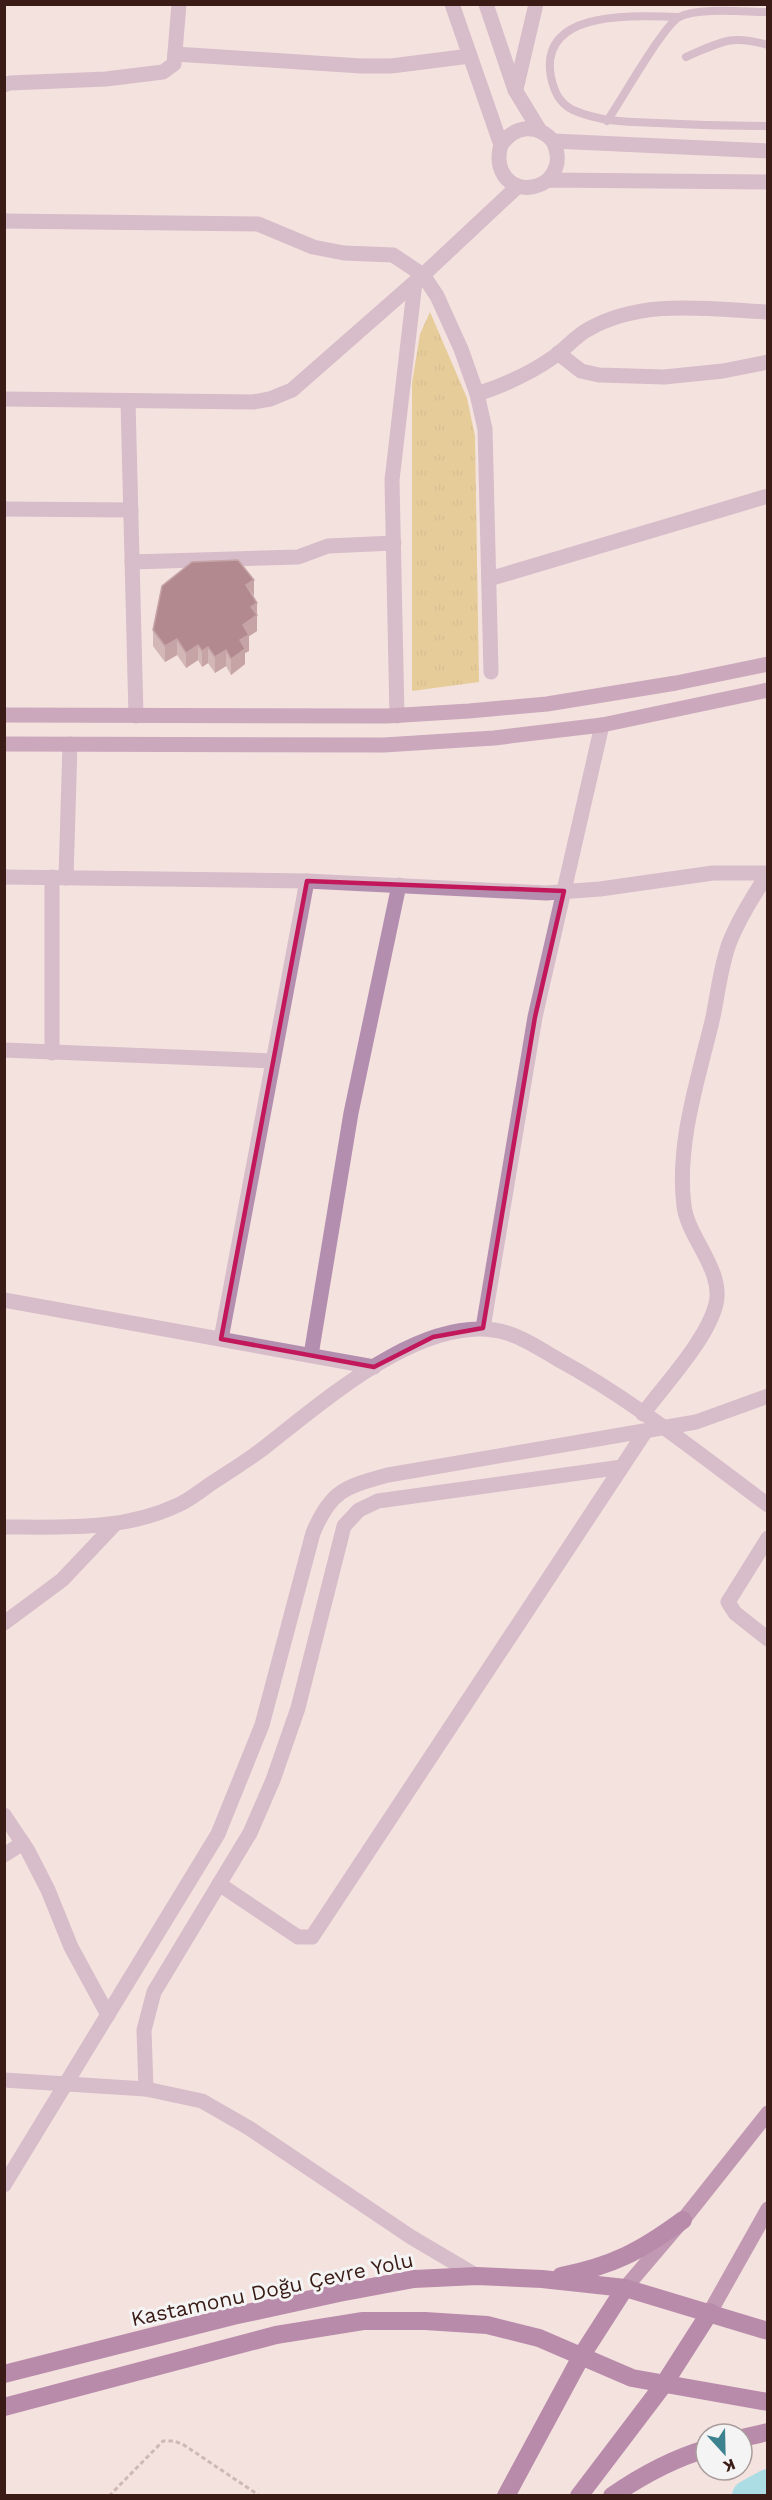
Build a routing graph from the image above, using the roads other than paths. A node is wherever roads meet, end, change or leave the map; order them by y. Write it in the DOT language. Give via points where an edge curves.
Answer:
graph roads {
  1 [pos="178,4"];
  2 [pos="452,4"];
  3 [pos="486,4"];
  4 [pos="536,4"];
  5 [pos="768,12"];
  6 [pos="679,17"];
  7 [pos="768,45"];
  8 [pos="175,54"];
  9 [pos="470,56"];
  10 [pos="686,57"];
  11 [pos="4,85"];
  12 [pos="515,90"];
  13 [pos="607,120"];
  14 [pos="768,126"];
  15 [pos="540,131"];
  16 [pos="553,141"];
  17 [pos="501,145"];
  18 [pos="768,151"];
  19 [pos="548,180"];
  20 [pos="768,182"];
  21 [pos="518,186"];
  22 [pos="4,221"];
  23 [pos="419,279"];
  24 [pos="768,312"];
  25 [pos="558,353"];
  26 [pos="768,362"];
  27 [pos="477,394"];
  28 [pos="4,399"];
  29 [pos="128,401"];
  30 [pos="768,496"];
  31 [pos="4,509"];
  32 [pos="131,510"];
  33 [pos="394,543"];
  34 [pos="132,562"];
  35 [pos="489,579"];
  36 [pos="768,664"];
  37 [pos="491,672"];
  38 [pos="768,690"];
  39 [pos="4,715"];
  40 [pos="136,716"];
  41 [pos="397,716"];
  42 [pos="602,725"];
  43 [pos="4,744"];
  44 [pos="70,744"];
  45 [pos="4,877"];
  46 [pos="59,878"];
  47 [pos="307,881"];
  48 [pos="399,885"];
  49 [pos="564,891"];
  50 [pos="4,1050"];
  51 [pos="52,1053"];
  52 [pos="273,1061"];
  53 [pos="4,1300"];
  54 [pos="483,1328"];
  55 [pos="221,1339"];
  56 [pos="310,1355"];
  57 [pos="374,1366"];
  58 [pos="768,1396"];
  59 [pos="643,1414"];
  60 [pos="663,1428"];
  61 [pos="645,1432"];
  62 [pos="622,1467"];
  63 [pos="768,1505"];
  64 [pos="114,1526"];
  65 [pos="4,1527"];
  66 [pos="768,1538"];
  67 [pos="4,1623"];
  68 [pos="768,1639"];
  69 [pos="4,1815"];
  70 [pos="23,1843"];
  71 [pos="4,1855"];
  72 [pos="219,1884"];
  73 [pos="108,2016"];
  74 [pos="4,2080"];
  75 [pos="64,2085"];
  76 [pos="146,2089"];
  77 [pos="768,2113"];
  78 [pos="4,2185"];
  79 [pos="768,2209"];
  80 [pos="683,2220"];
  81 [pos="477,2276"];
  82 [pos="542,2279"];
  83 [pos="625,2288"];
  84 [pos="710,2312"];
  85 [pos="768,2331"];
  86 [pos="582,2355"];
  87 [pos="4,2374"];
  88 [pos="664,2384"];
  89 [pos="768,2402"];
  90 [pos="4,2407"];
  91 [pos="694,2452"];
  92 [pos="506,2496"];
  93 [pos="579,2496"];
  94 [pos="612,2496"];
  1 -- 8 [label="street"];
  2 -- 9 [label="street"];
  3 -- 12 [label="street"];
  4 -- 12 [label="street"];
  5 -- 6 [label="lane" via="695,13"];
  6 -- 13 [label="lane"];
  6 -- 13 [label="lane" via="632,16 588,21 569,31 556,45 550,65 559,99 575,111"];
  7 -- 10 [label="lane" via="745,38 722,41"];
  8 -- 9 [label="street" via="361,66"];
  8 -- 11 [label="street" via="174,64 163,72"];
  9 -- 17 [label="street"];
  12 -- 15 [label="street"];
  13 -- 14 [label="lane"];
  15 -- 16 [label="street"];
  15 -- 17 [label="street" via="522,129"];
  16 -- 18 [label="street"];
  16 -- 19 [label="street" via="557,166"];
  17 -- 21 [label="street" via="499,164 509,182"];
  19 -- 20 [label="street"];
  19 -- 21 [label="street" via="534,187"];
  21 -- 23 [label="street"];
  22 -- 23 [label="street" via="258,224 313,247 393,255"];
  23 -- 27 [label="street" via="437,296"];
  23 -- 29 [label="street" via="292,390 253,402"];
  23 -- 33 [label="street" via="392,480"];
  24 -- 25 [label="street" via="651,309 585,330"];
  25 -- 26 [label="street" via="581,371 599,375 664,377"];
  25 -- 27 [label="street" via="514,380"];
  27 -- 35 [label="street" via="487,454"];
  28 -- 29 [label="street"];
  29 -- 32 [label="street"];
  30 -- 35 [label="street"];
  31 -- 32 [label="street"];
  32 -- 34 [label="street"];
  33 -- 34 [label="street" via="328,546 298,557"];
  33 -- 41 [label="street"];
  34 -- 40 [label="street"];
  35 -- 37 [label="street"];
  36 -- 41 [label="main road" via="547,704"];
  38 -- 42 [label="main road"];
  39 -- 40 [label="main road"];
  40 -- 41 [label="main road"];
  42 -- 44 [label="main road" via="494,738 384,745"];
  42 -- 49 [label="street"];
  43 -- 44 [label="main road"];
  44 -- 46 [label="street"];
  45 -- 46 [label="street"];
  46 -- 47 [label="street"];
  46 -- 51 [label="street"];
  47 -- 48 [label="street"];
  47 -- 52 [label="street"];
  48 -- 49 [label="street"];
  48 -- 56 [label="street" via="351,1113"];
  49 -- 54 [label="street" via="535,1017"];
  49 -- 59 [label="street" via="713,873 768,873 729,943 688,1125 682,1184 685,1209 710,1266 717,1302 700,1338"];
  50 -- 51 [label="street"];
  51 -- 52 [label="street"];
  52 -- 55 [label="street"];
  53 -- 55 [label="street"];
  54 -- 57 [label="street" via="433,1337"];
  54 -- 59 [label="street" via="530,1343"];
  55 -- 56 [label="street"];
  56 -- 57 [label="street"];
  57 -- 64 [label="street" via="180,1504"];
  58 -- 60 [label="street" via="696,1422"];
  59 -- 60 [label="street"];
  60 -- 61 [label="street"];
  60 -- 63 [label="street"];
  61 -- 62 [label="street"];
  61 -- 73 [label="street" via="388,1475 338,1493 322,1511 313,1533 262,1725 232,1803 218,1834"];
  62 -- 72 [label="street" via="378,1502 359,1510 344,1526 298,1708 273,1780 250,1833"];
  62 -- 72 [label="street" via="312,1937 298,1937"];
  64 -- 65 [label="street"];
  64 -- 67 [label="street" via="62,1580"];
  66 -- 68 [label="street" via="728,1602 735,1613"];
  69 -- 70 [label="street"];
  70 -- 71 [label="street"];
  70 -- 73 [label="street"];
  72 -- 76 [label="street" via="154,1992 144,2030"];
  73 -- 75 [label="street"];
  74 -- 75 [label="street"];
  75 -- 76 [label="street"];
  75 -- 78 [label="street"];
  76 -- 81 [label="street" via="201,2101 221,2111"];
  77 -- 80 [label="main road"];
  79 -- 84 [label="main road"];
  80 -- 82 [label="highway" via="626,2257"];
  80 -- 83 [label="main road"];
  81 -- 82 [label="highway, Kastamonu Doğu Çevre Yolu"];
  81 -- 87 [label="highway, Kastamonu Doğu Çevre Yolu" via="414,2279 339,2293"];
  82 -- 83 [label="highway, Kastamonu Doğu Çevre Yolu"];
  83 -- 84 [label="highway, Kastamonu Doğu Çevre Yolu"];
  83 -- 86 [label="highway"];
  84 -- 85 [label="highway, Kastamonu Doğu Çevre Yolu"];
  84 -- 88 [label="highway"];
  86 -- 88 [label="highway" via="632,2378"];
  86 -- 90 [label="highway" via="539,2338 487,2325 363,2321 276,2335"];
  86 -- 92 [label="highway"];
  88 -- 89 [label="highway"];
  88 -- 93 [label="highway"];
  91 -- 94 [label="highway" via="637,2479"];
}
